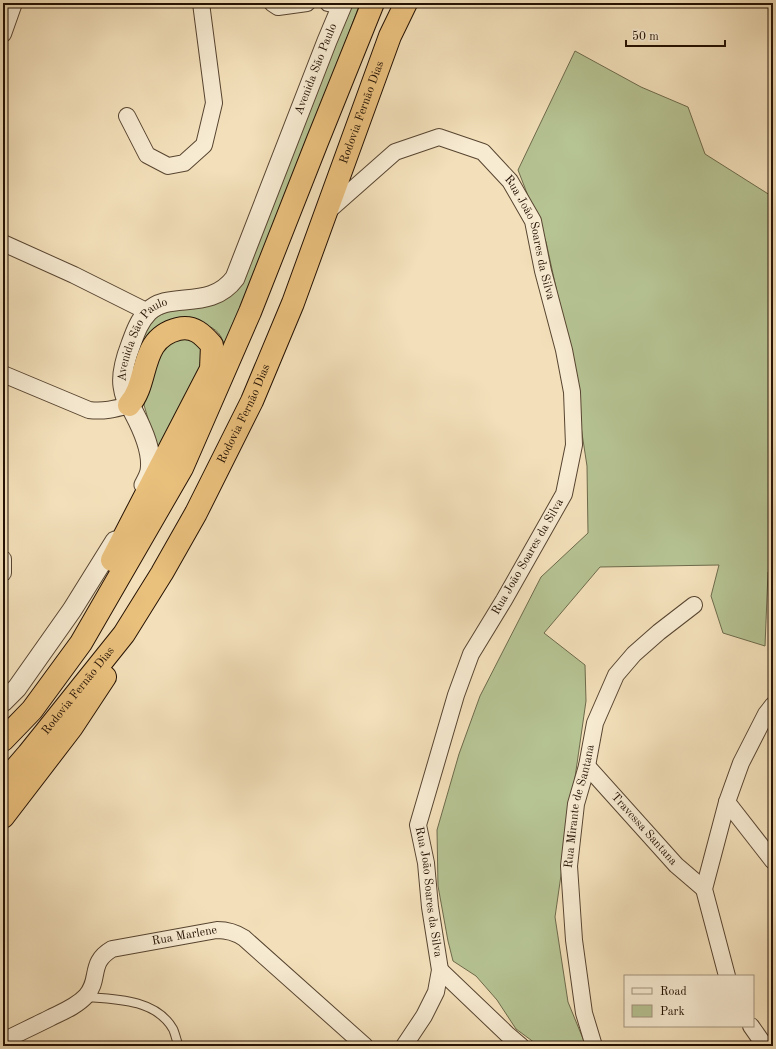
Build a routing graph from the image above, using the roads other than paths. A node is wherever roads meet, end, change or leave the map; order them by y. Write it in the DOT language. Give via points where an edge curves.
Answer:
graph roads {
  1 [pos="14,3"];
  2 [pos="202,3"];
  3 [pos="272,3"];
  4 [pos="307,3"];
  5 [pos="373,3"];
  6 [pos="406,3"];
  7 [pos="338,4"];
  8 [pos="3,34"];
  9 [pos="127,116"];
  10 [pos="327,212"];
  11 [pos="3,243"];
  12 [pos="148,312"];
  13 [pos="3,374"];
  14 [pos="129,405"];
  15 [pos="3,559"];
  16 [pos="3,573"];
  17 [pos="694,605"];
  18 [pos="124,634"];
  19 [pos="81,643"];
  20 [pos="3,702"];
  21 [pos="773,705"];
  22 [pos="3,740"];
  23 [pos="587,766"];
  24 [pos="3,783"];
  25 [pos="727,802"];
  26 [pos="3,816"];
  27 [pos="773,861"];
  28 [pos="704,889"];
  29 [pos="440,970"];
  30 [pos="727,975"];
  31 [pos="86,997"];
  32 [pos="752,1027"];
  33 [pos="3,1041"];
  34 [pos="177,1046"];
  35 [pos="365,1046"];
  36 [pos="404,1046"];
  37 [pos="521,1046"];
  38 [pos="594,1046"];
  39 [pos="765,1046"];
  1 -- 8 [label="street"];
  2 -- 9 [label="street" via="214,103 204,145 184,163 168,166 147,155"];
  3 -- 4 [label="street" via="278,7"];
  5 -- 19 [label="highway, Rodovia Fernão Dias" via="250,312 182,468"];
  6 -- 10 [label="highway, Rodovia Fernão Dias" via="390,36"];
  7 -- 12 [label="street, Avenida São Paulo" via="327,41 235,278 224,290 214,295 162,304"];
  10 -- 18 [label="highway, Rodovia Fernão Dias" via="252,401 196,513"];
  10 -- 29 [label="street, Rua João Soares da Silva" via="395,152 439,137 483,152 510,181 533,222 571,385 574,446 564,494 471,654 456,695 418,825 426,863"];
  11 -- 12 [label="street"];
  12 -- 14 [label="street, Avenida São Paulo" via="138,325 125,360 122,384"];
  13 -- 14 [label="street" via="89,410 112,410"];
  14 -- 19 [label="highway" via="151,351 160,338 181,329 203,334 212,345 211,369 79,626"];
  14 -- 20 [label="street, Avenida São Paulo" via="150,457 150,473 123,527 72,610 17,688"];
  15 -- 16 [label="street"];
  17 -- 23 [label="street, Rua Mirante de Santana" via="634,654 616,675 595,723"];
  18 -- 24 [label="highway, Rodovia Fernão Dias"];
  18 -- 26 [label="highway" via="115,661 93,696"];
  19 -- 22 [label="highway, Rodovia Fernão Dias" via="32,710"];
  21 -- 25 [label="street" via="741,763"];
  23 -- 28 [label="street, Travessa Santana" via="676,866"];
  23 -- 38 [label="street, Rua Mirante de Santana" via="576,804 569,866 577,973 584,1013"];
  25 -- 27 [label="street"];
  25 -- 28 [label="street"];
  28 -- 30 [label="street"];
  29 -- 36 [label="street, Rua João Soares da Silva" via="436,992"];
  29 -- 37 [label="street"];
  31 -- 33 [label="street" via="62,1012"];
  31 -- 34 [label="lane" via="117,999 152,1009 173,1029"];
  31 -- 35 [label="street, Rua Marlene" via="94,983 96,966 100,958 112,949 226,930 244,938"];
  32 -- 39 [label="street"];
}
